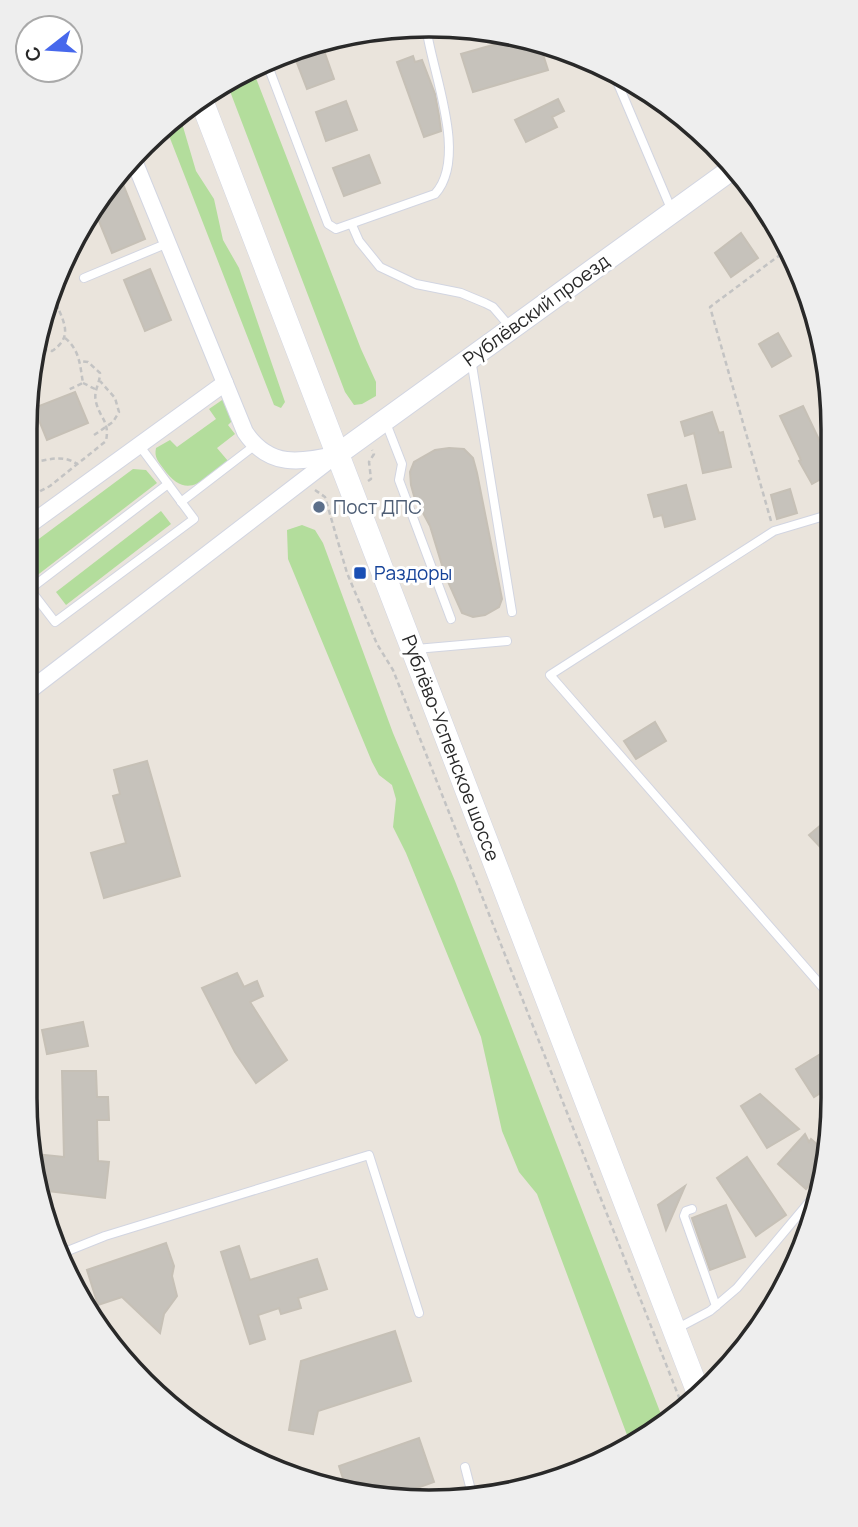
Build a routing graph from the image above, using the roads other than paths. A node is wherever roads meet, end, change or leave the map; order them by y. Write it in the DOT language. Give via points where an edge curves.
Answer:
graph roads {
  1 [pos="428,37"];
  2 [pos="270,71"];
  3 [pos="619,86"];
  4 [pos="204,108"];
  5 [pos="137,167"];
  6 [pos="726,173"];
  7 [pos="672,211"];
  8 [pos="352,225"];
  9 [pos="168,243"];
  10 [pos="84,278"];
  11 [pos="511,328"];
  12 [pos="470,357"];
  13 [pos="225,383"];
  14 [pos="385,420"];
  15 [pos="139,445"];
  16 [pos="254,446"];
  17 [pos="338,454"];
  18 [pos="168,484"];
  19 [pos="181,502"];
  20 [pos="821,518"];
  21 [pos="37,519"];
  22 [pos="37,579"];
  23 [pos="37,599"];
  24 [pos="512,612"];
  25 [pos="451,619"];
  26 [pos="507,641"];
  27 [pos="413,649"];
  28 [pos="37,685"];
  29 [pos="821,985"];
  30 [pos="806,1206"];
  31 [pos="692,1209"];
  32 [pos="68,1251"];
  33 [pos="716,1306"];
  34 [pos="419,1313"];
  35 [pos="673,1330"];
  36 [pos="695,1386"];
  37 [pos="465,1467"];
  38 [pos="470,1488"];
  1 -- 8 [label="lane" via="446,111 447,171 442,186 435,194"];
  2 -- 8 [label="lane" via="328,224 336,229"];
  3 -- 7 [label="lane"];
  4 -- 17 [label="main road, Рублёво-Успенское шоссе"];
  5 -- 9 [label="street"];
  6 -- 7 [label="street, Рублёвский проезд"];
  7 -- 11 [label="street, Рублёвский проезд"];
  8 -- 11 [label="lane" via="380,267 416,284 485,303"];
  9 -- 10 [label="lane"];
  9 -- 13 [label="street"];
  11 -- 12 [label="street, Рублёвский проезд"];
  12 -- 14 [label="street, Рублёвский проезд"];
  12 -- 24 [label="lane"];
  13 -- 15 [label="street"];
  13 -- 16 [label="street"];
  14 -- 17 [label="street, Рублёвский проезд"];
  14 -- 25 [label="lane" via="402,464 399,480"];
  15 -- 18 [label="lane"];
  15 -- 21 [label="street"];
  16 -- 17 [label="street" via="269,456 292,461"];
  16 -- 19 [label="lane"];
  17 -- 27 [label="main road, Рублёво-Успенское шоссе"];
  17 -- 28 [label="street"];
  18 -- 19 [label="lane"];
  18 -- 22 [label="lane"];
  19 -- 23 [label="lane" via="194,519 55,622"];
  20 -- 29 [label="lane" via="774,531 550,675"];
  26 -- 27 [label="lane"];
  27 -- 35 [label="main road, Рублёво-Успенское шоссе"];
  30 -- 33 [label="lane" via="737,1288"];
  31 -- 33 [label="lane" via="684,1216"];
  32 -- 34 [label="lane" via="369,1155"];
  33 -- 35 [label="lane"];
  35 -- 36 [label="main road, Рублёво-Успенское шоссе"];
  37 -- 38 [label="lane"];
}
